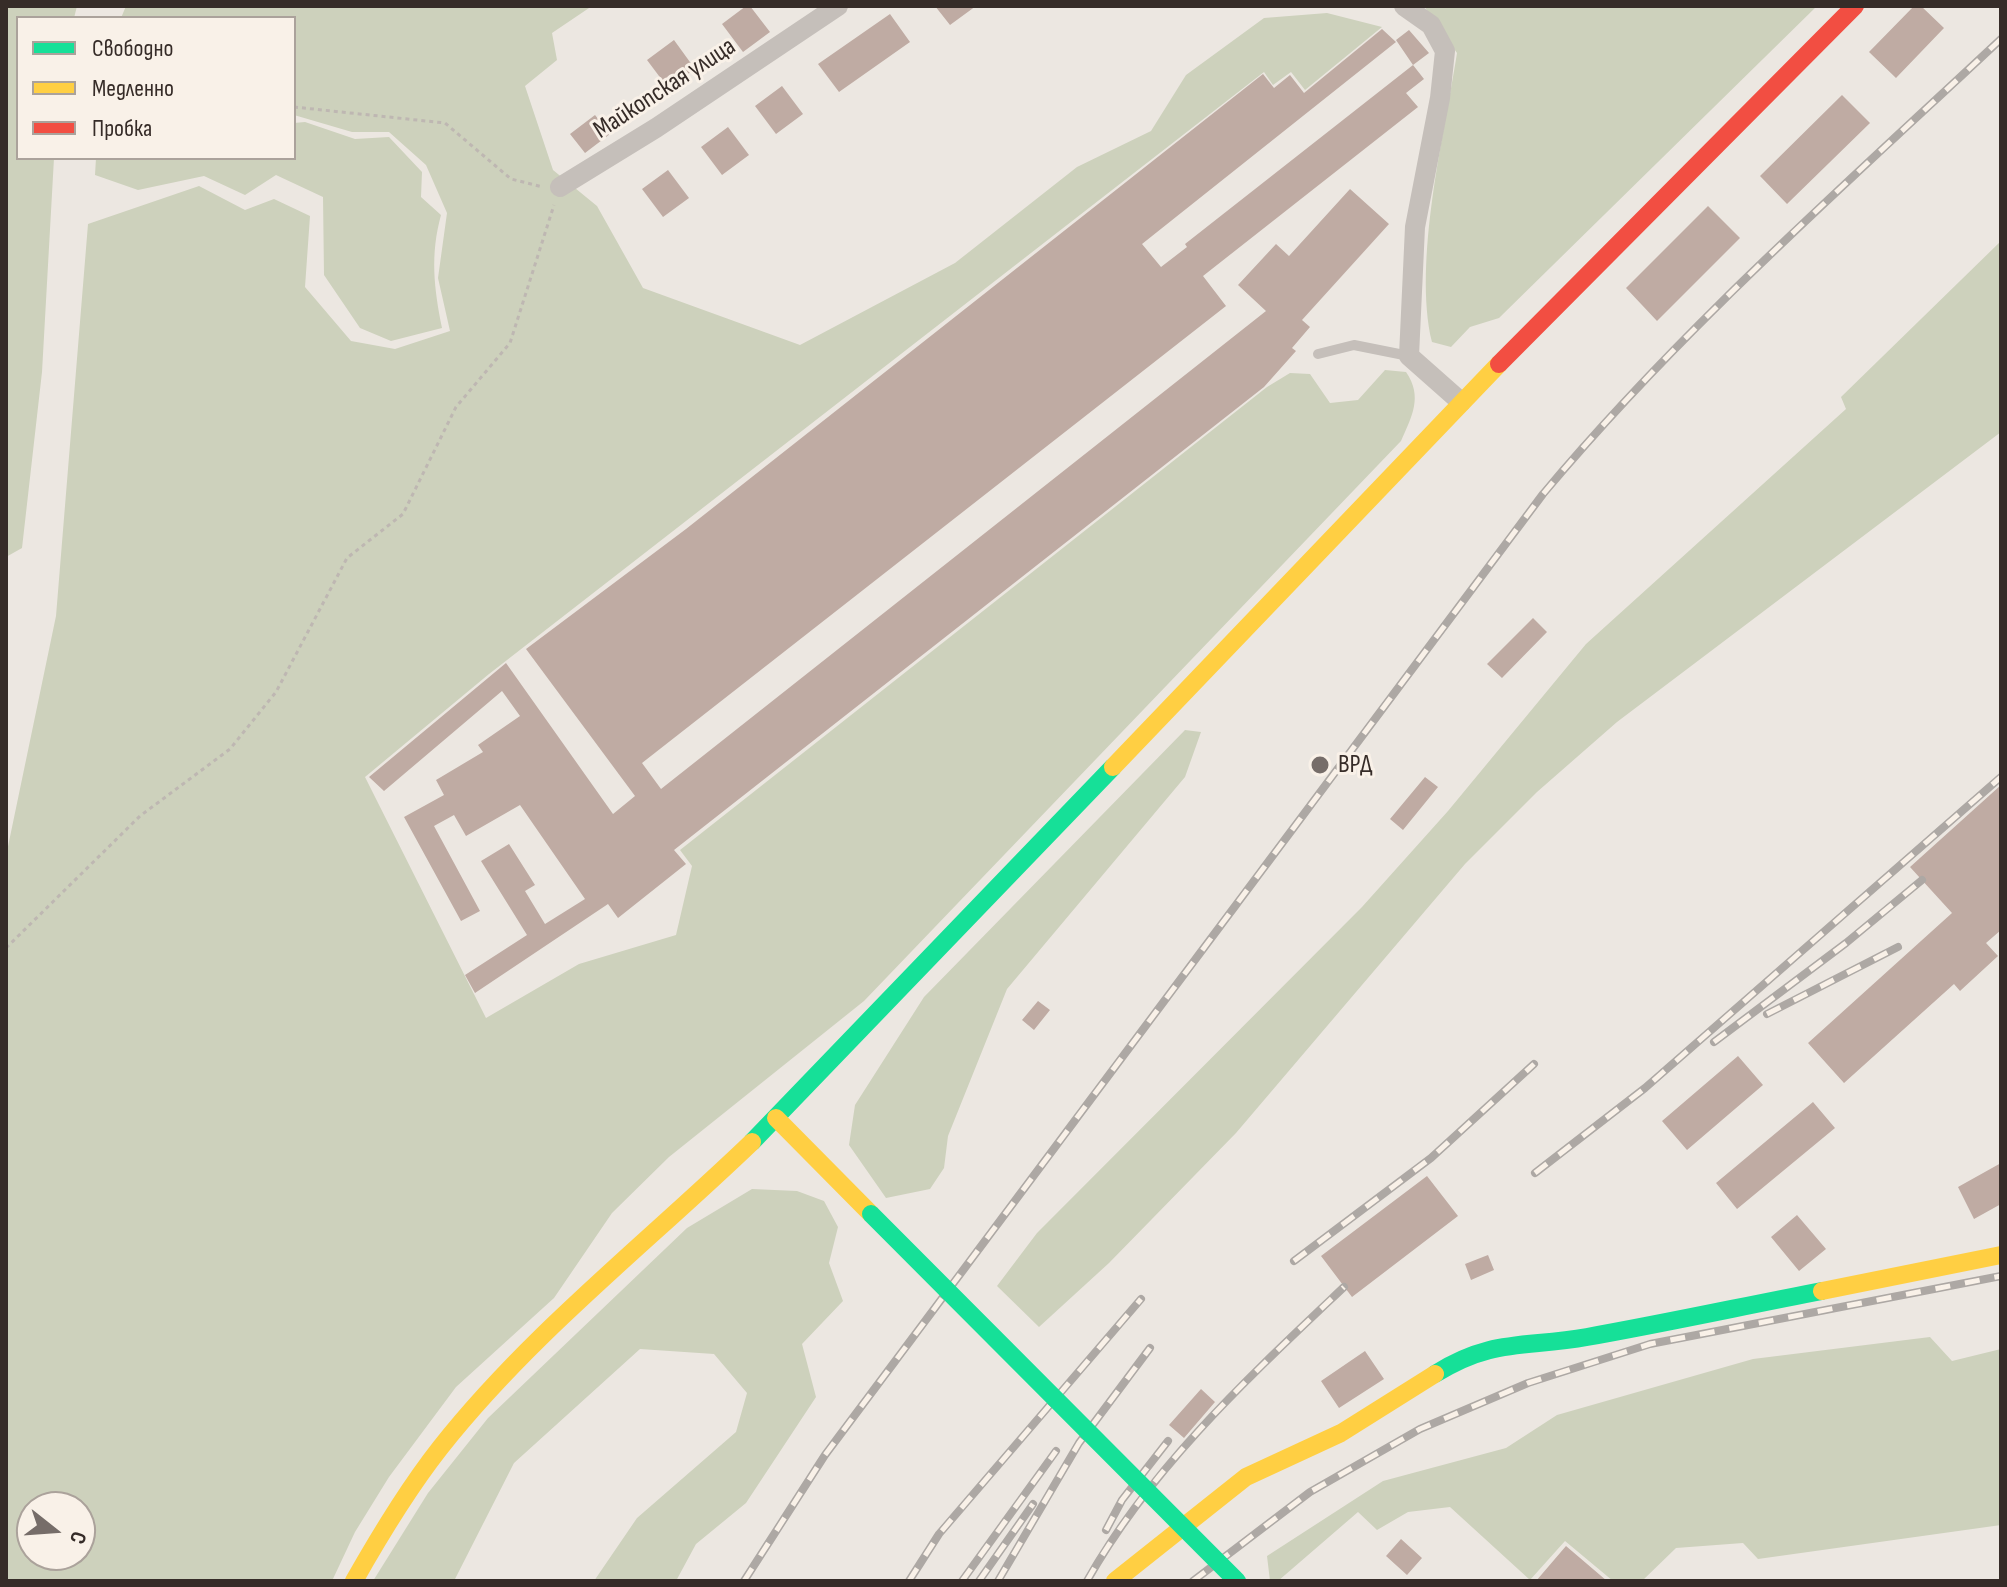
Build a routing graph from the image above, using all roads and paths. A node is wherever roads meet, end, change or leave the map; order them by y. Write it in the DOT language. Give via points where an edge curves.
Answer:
graph roads {
  1 [pos="838,6"];
  2 [pos="1404,6"];
  3 [pos="1855,6"];
  4 [pos="296,107"];
  5 [pos="560,187"];
  6 [pos="1318,354"];
  7 [pos="1409,356"];
  8 [pos="1461,402"];
  9 [pos="6,948"];
  10 [pos="776,1118"];
  11 [pos="2001,1255"];
  12 [pos="354,1581"];
  13 [pos="1115,1581"];
  14 [pos="1237,1581"];
  1 -- 5 [label="street, Майкопская улица"];
  2 -- 7 [label="street" via="1431,25 1445,51 1415,227"];
  3 -- 8 [label="street"];
  4 -- 5 [label="path" via="445,123 511,179"];
  5 -- 9 [label="path" via="510,343 456,407 403,514 347,558 276,692 230,749 140,816"];
  6 -- 7 [label="lane" via="1354,345"];
  7 -- 8 [label="street"];
  8 -- 10 [label="street"];
  10 -- 12 [label="street" via="552,1326 475,1408 410,1489"];
  10 -- 14 [label="street, bridge"];
  11 -- 13 [label="street" via="1583,1338 1518,1343 1465,1355 1341,1433 1246,1477"];
}
